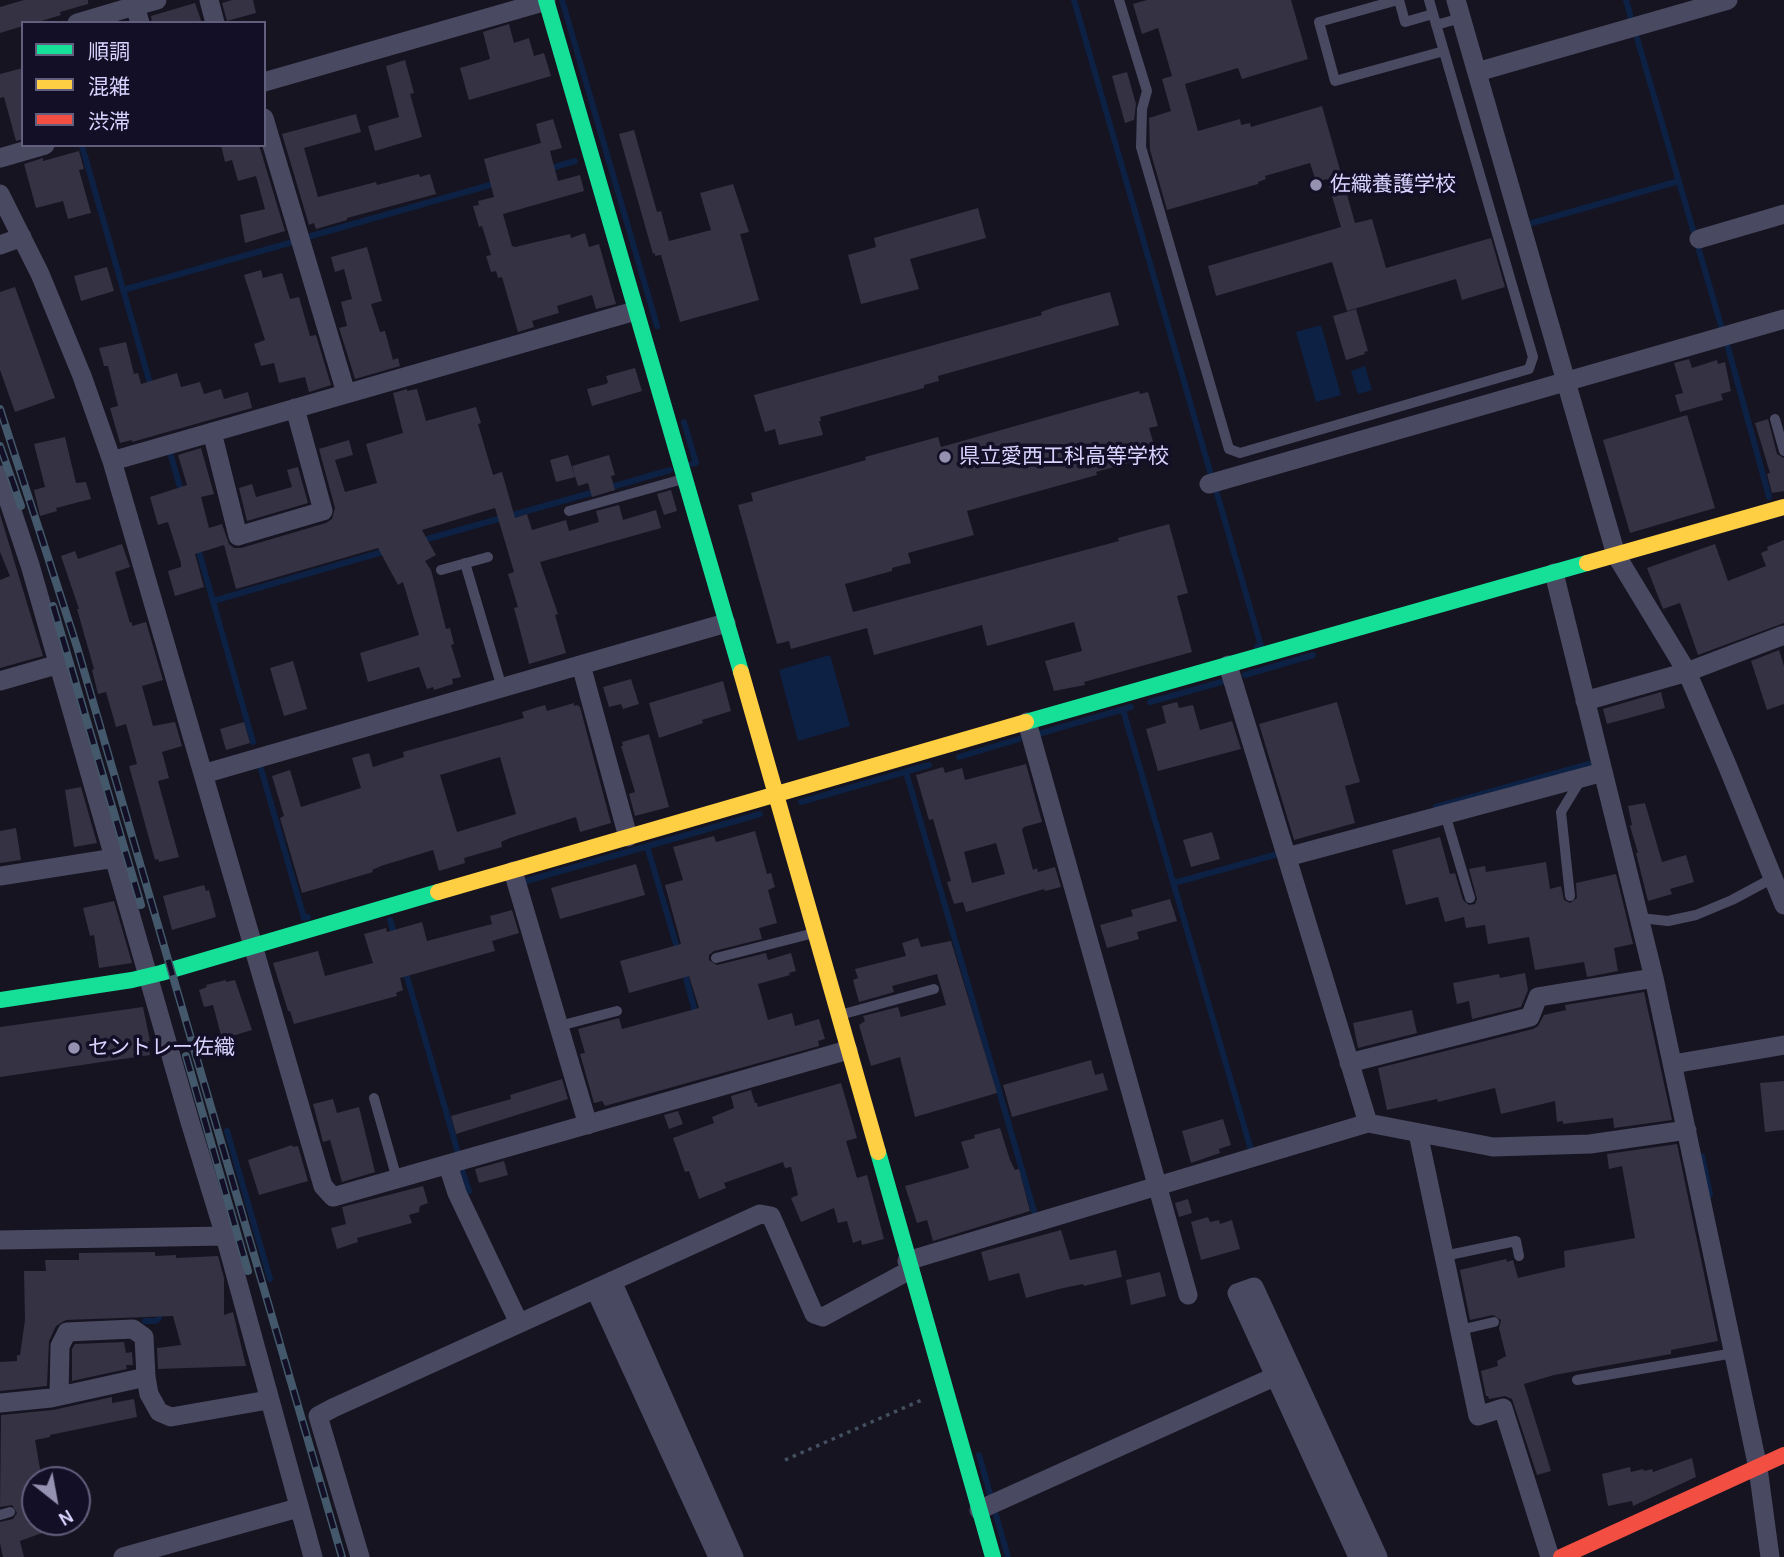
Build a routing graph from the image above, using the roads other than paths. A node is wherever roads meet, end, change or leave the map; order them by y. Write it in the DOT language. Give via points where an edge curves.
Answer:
graph roads {
  1 [pos="157,0"];
  2 [pos="209,0"];
  3 [pos="1119,0"];
  4 [pos="1399,0"];
  5 [pos="1429,0"];
  6 [pos="1728,0"];
  7 [pos="546,1"];
  8 [pos="1459,9"];
  9 [pos="138,14"];
  10 [pos="1435,19"];
  11 [pos="90,21"];
  12 [pos="214,21"];
  13 [pos="1444,51"];
  14 [pos="1477,72"];
  15 [pos="266,81"];
  16 [pos="266,125"];
  17 [pos="38,147"];
  18 [pos="0,158"];
  19 [pos="0,194"];
  20 [pos="1784,214"];
  21 [pos="22,237"];
  22 [pos="1699,239"];
  23 [pos="0,245"];
  24 [pos="635,311"];
  25 [pos="1784,319"];
  26 [pos="1566,381"];
  27 [pos="346,393"];
  28 [pos="296,408"];
  29 [pos="1775,419"];
  30 [pos="212,432"];
  31 [pos="1784,451"];
  32 [pos="112,461"];
  33 [pos="0,475"];
  34 [pos="684,479"];
  35 [pos="1209,484"];
  36 [pos="1784,507"];
  37 [pos="569,511"];
  38 [pos="1616,555"];
  39 [pos="488,557"];
  40 [pos="465,564"];
  41 [pos="441,570"];
  42 [pos="1554,573"];
  43 [pos="726,623"];
  44 [pos="1784,635"];
  45 [pos="59,664"];
  46 [pos="581,665"];
  47 [pos="1228,665"];
  48 [pos="1687,672"];
  49 [pos="0,681"];
  50 [pos="502,688"];
  51 [pos="1585,701"];
  52 [pos="1027,722"];
  53 [pos="1603,772"];
  54 [pos="203,774"];
  55 [pos="1582,778"];
  56 [pos="776,793"];
  57 [pos="1445,814"];
  58 [pos="628,837"];
  59 [pos="1287,857"];
  60 [pos="115,858"];
  61 [pos="513,871"];
  62 [pos="0,876"];
  63 [pos="1773,878"];
  64 [pos="1570,896"];
  65 [pos="1469,898"];
  66 [pos="1784,905"];
  67 [pos="1640,918"];
  68 [pos="815,932"];
  69 [pos="253,946"];
  70 [pos="716,958"];
  71 [pos="148,976"];
  72 [pos="1654,978"];
  73 [pos="934,989"];
  74 [pos="0,1000"];
  75 [pos="617,1011"];
  76 [pos="838,1016"];
  77 [pos="559,1026"];
  78 [pos="1784,1045"];
  79 [pos="848,1050"];
  80 [pos="1349,1063"];
  81 [pos="1673,1064"];
  82 [pos="374,1098"];
  83 [pos="1368,1124"];
  84 [pos="588,1125"];
  85 [pos="1687,1130"];
  86 [pos="1418,1133"];
  87 [pos="448,1165"];
  88 [pos="397,1179"];
  89 [pos="1159,1187"];
  90 [pos="225,1236"];
  91 [pos="0,1240"];
  92 [pos="1444,1256"];
  93 [pos="1519,1256"];
  94 [pos="908,1265"];
  95 [pos="603,1285"];
  96 [pos="1188,1295"];
  97 [pos="1493,1322"];
  98 [pos="519,1323"];
  99 [pos="1460,1329"];
  100 [pos="1734,1353"];
  101 [pos="1276,1376"];
  102 [pos="146,1377"];
  103 [pos="1577,1380"];
  104 [pos="59,1396"];
  105 [pos="268,1400"];
  106 [pos="0,1403"];
  107 [pos="1784,1455"];
  108 [pos="1758,1468"];
  109 [pos="298,1508"];
  110 [pos="979,1510"];
  111 [pos="123,1557"];
  112 [pos="313,1557"];
  113 [pos="360,1557"];
  114 [pos="718,1557"];
  115 [pos="734,1557"];
  116 [pos="993,1557"];
  117 [pos="1358,1557"];
  118 [pos="1378,1557"];
  119 [pos="1550,1557"];
  120 [pos="1561,1557"];
  121 [pos="1770,1557"];
  1 -- 9 [label="street"];
  2 -- 12 [label="street"];
  3 -- 13 [label="lane" via="1147,91 1141,147 1229,449 1240,453 1529,369 1533,357"];
  4 -- 10 [label="lane" via="1405,22"];
  4 -- 13 [label="lane" via="1319,22 1335,81"];
  5 -- 10 [label="lane"];
  6 -- 14 [label="street"];
  7 -- 15 [label="street"];
  7 -- 24 [label="street"];
  8 -- 10 [label="lane"];
  8 -- 14 [label="street"];
  9 -- 11 [label="street"];
  10 -- 13 [label="lane"];
  14 -- 26 [label="street"];
  16 -- 27 [label="street"];
  17 -- 18 [label="street"];
  19 -- 21 [label="street"];
  20 -- 22 [label="street"];
  21 -- 23 [label="street"];
  21 -- 32 [label="street" via="82,376"];
  24 -- 27 [label="street"];
  24 -- 34 [label="street"];
  25 -- 26 [label="street"];
  26 -- 35 [label="street"];
  26 -- 38 [label="street"];
  27 -- 28 [label="street"];
  28 -- 30 [label="street"];
  28 -- 30 [label="street" via="323,511 238,536"];
  29 -- 31 [label="lane"];
  30 -- 32 [label="street"];
  32 -- 54 [label="street"];
  33 -- 45 [label="street"];
  34 -- 37 [label="lane"];
  34 -- 43 [label="street"];
  36 -- 38 [label="street"];
  38 -- 42 [label="street"];
  38 -- 48 [label="street"];
  39 -- 40 [label="lane"];
  40 -- 41 [label="lane"];
  40 -- 50 [label="lane"];
  42 -- 47 [label="street"];
  42 -- 51 [label="street"];
  43 -- 46 [label="street"];
  43 -- 56 [label="street"];
  44 -- 48 [label="street"];
  45 -- 49 [label="street"];
  45 -- 60 [label="street"];
  46 -- 50 [label="street"];
  46 -- 58 [label="street"];
  47 -- 52 [label="street"];
  47 -- 59 [label="street"];
  48 -- 51 [label="street"];
  48 -- 63 [label="street"];
  50 -- 54 [label="street"];
  51 -- 53 [label="street"];
  52 -- 56 [label="street"];
  52 -- 89 [label="street"];
  53 -- 55 [label="street"];
  53 -- 67 [label="street"];
  54 -- 69 [label="street"];
  55 -- 57 [label="street"];
  55 -- 64 [label="lane" via="1561,811"];
  56 -- 58 [label="street"];
  56 -- 68 [label="street"];
  57 -- 59 [label="street"];
  57 -- 65 [label="lane"];
  58 -- 61 [label="street"];
  59 -- 80 [label="street"];
  60 -- 62 [label="street"];
  60 -- 71 [label="street"];
  61 -- 69 [label="street"];
  61 -- 77 [label="street"];
  63 -- 66 [label="street"];
  63 -- 67 [label="lane" via="1696,915 1668,921"];
  67 -- 72 [label="street"];
  68 -- 70 [label="lane"];
  68 -- 76 [label="street"];
  69 -- 71 [label="street"];
  69 -- 88 [label="street" via="323,1186 333,1197"];
  71 -- 74 [label="street"];
  71 -- 90 [label="street"];
  72 -- 80 [label="street" via="1538,997 1530,1017"];
  72 -- 81 [label="street"];
  73 -- 76 [label="lane"];
  75 -- 77 [label="lane"];
  76 -- 79 [label="street"];
  77 -- 84 [label="street"];
  78 -- 81 [label="street"];
  79 -- 84 [label="street"];
  79 -- 94 [label="street"];
  80 -- 83 [label="street"];
  81 -- 85 [label="street"];
  82 -- 88 [label="lane"];
  83 -- 86 [label="street"];
  83 -- 89 [label="street"];
  84 -- 87 [label="street"];
  85 -- 86 [label="street" via="1590,1144 1493,1147"];
  85 -- 100 [label="street"];
  86 -- 92 [label="street"];
  87 -- 88 [label="street"];
  87 -- 98 [label="street"];
  89 -- 94 [label="street"];
  89 -- 96 [label="street"];
  90 -- 91 [label="street"];
  90 -- 105 [label="street"];
  92 -- 93 [label="lane" via="1516,1241"];
  92 -- 99 [label="street"];
  94 -- 95 [label="street" via="822,1317 814,1314 771,1216 760,1214"];
  94 -- 110 [label="street"];
  95 -- 98 [label="street"];
  95 -- 114 [label="street"];
  95 -- 115 [label="street"];
  97 -- 99 [label="lane"];
  98 -- 113 [label="street" via="318,1416"];
  99 -- 119 [label="street" via="1478,1416 1503,1408"];
  100 -- 103 [label="lane"];
  100 -- 108 [label="street"];
  101 -- 110 [label="street"];
  101 -- 117 [label="street"];
  101 -- 118 [label="street" via="1237,1293 1254,1287"];
  102 -- 104 [label="street"];
  102 -- 104 [label="street" via="145,1337 133,1329 67,1332 60,1346"];
  102 -- 105 [label="street" via="159,1412 171,1417"];
  104 -- 106 [label="street"];
  105 -- 109 [label="street"];
  107 -- 108 [label="street"];
  108 -- 120 [label="street"];
  108 -- 121 [label="street"];
  109 -- 111 [label="street"];
  109 -- 112 [label="street"];
  110 -- 116 [label="street"];
}
